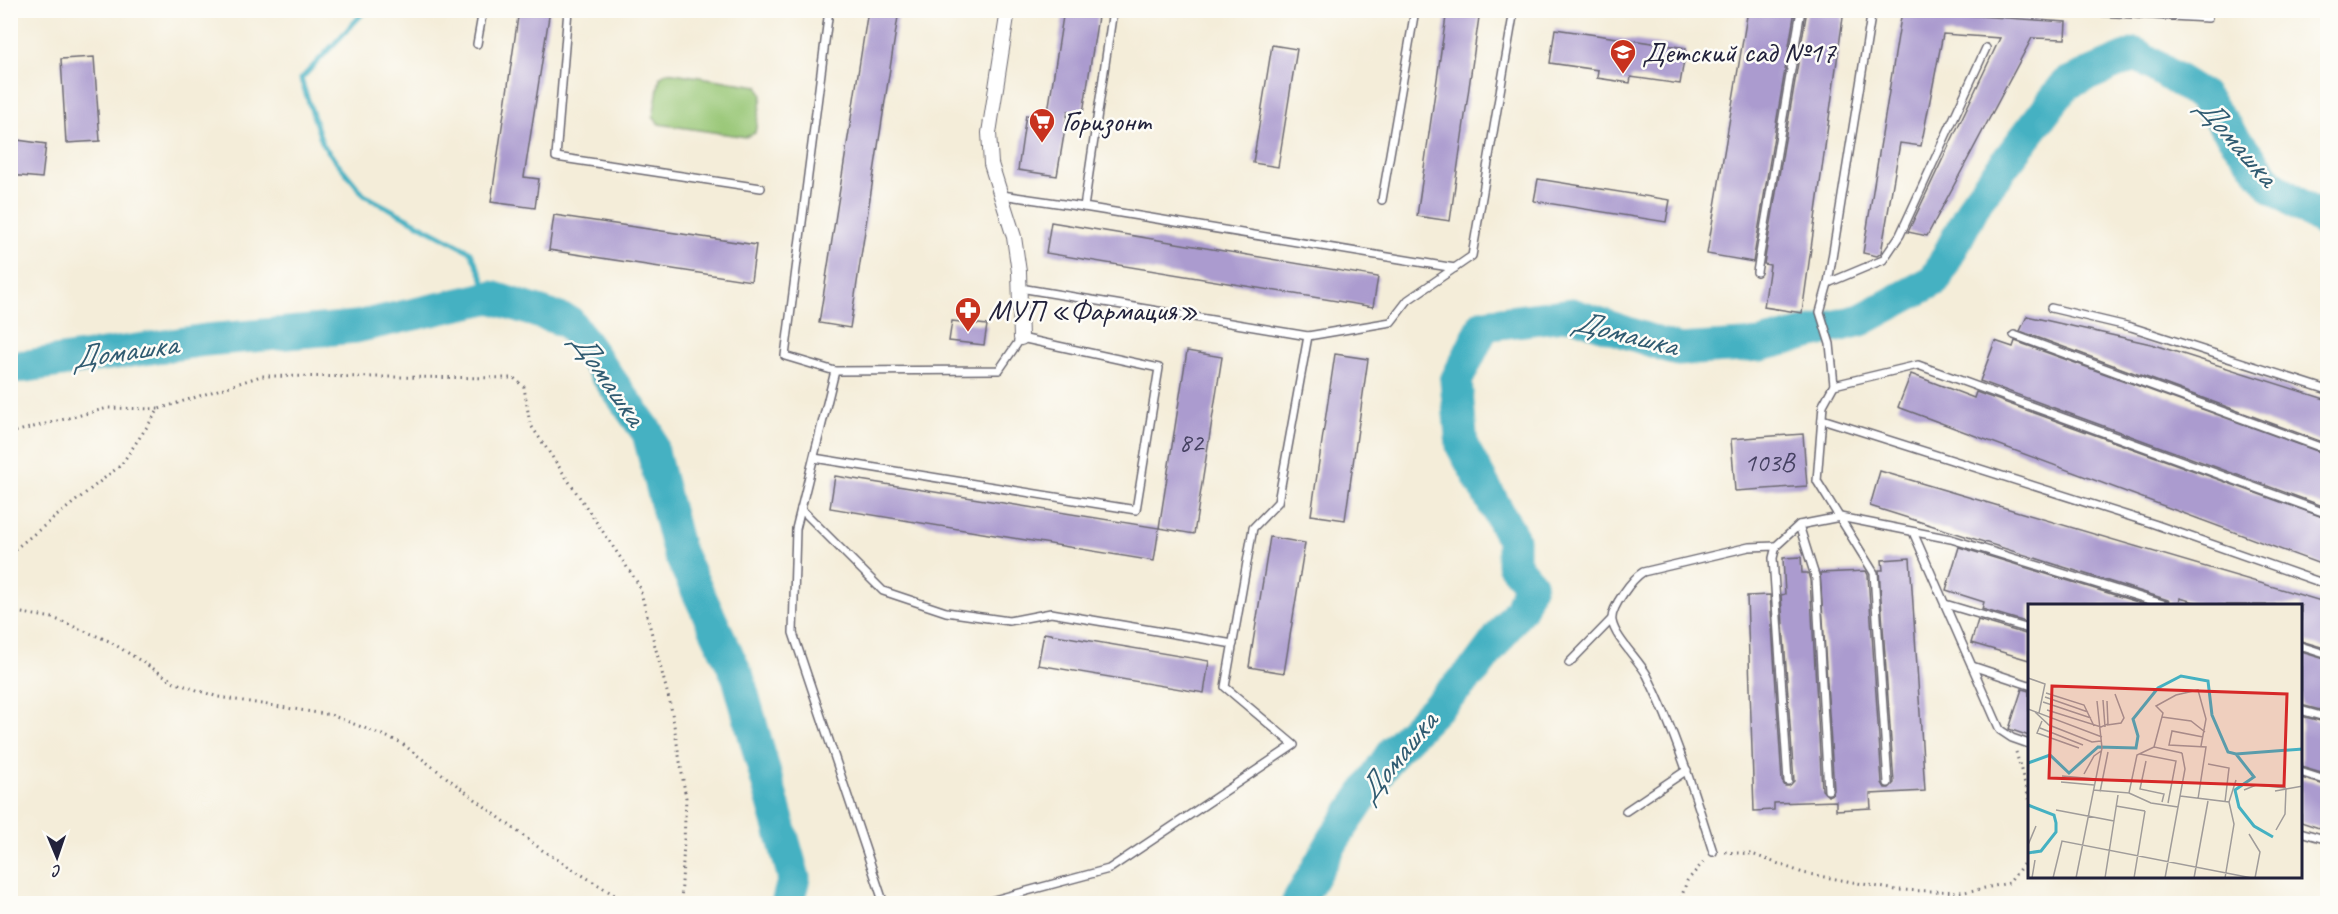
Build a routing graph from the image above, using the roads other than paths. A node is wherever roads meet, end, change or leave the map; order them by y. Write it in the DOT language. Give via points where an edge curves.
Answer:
graph roads {
  1 [pos="483,10"];
  2 [pos="568,10"];
  3 [pos="829,10"];
  4 [pos="1008,10"];
  5 [pos="1113,10"];
  6 [pos="1415,10"];
  7 [pos="1514,10"];
  8 [pos="1801,10"];
  9 [pos="1872,10"];
  10 [pos="2062,10"];
  11 [pos="2208,18"];
  12 [pos="477,44"];
  13 [pos="1986,48"];
  14 [pos="761,188"];
  15 [pos="1002,195"];
  16 [pos="1382,200"];
  17 [pos="1084,207"];
  18 [pos="1455,268"];
  19 [pos="1757,272"];
  20 [pos="1828,283"];
  21 [pos="1020,288"];
  22 [pos="2051,308"];
  23 [pos="1308,336"];
  24 [pos="2014,336"];
  25 [pos="1021,338"];
  26 [pos="835,371"];
  27 [pos="1834,385"];
  28 [pos="2328,390"];
  29 [pos="1822,419"];
  30 [pos="2328,450"];
  31 [pos="814,458"];
  32 [pos="801,509"];
  33 [pos="2328,514"];
  34 [pos="1840,517"];
  35 [pos="1799,525"];
  36 [pos="1912,532"];
  37 [pos="1776,546"];
  38 [pos="2328,585"];
  39 [pos="1945,604"];
  40 [pos="2163,604"];
  41 [pos="1611,620"];
  42 [pos="2028,629"];
  43 [pos="1233,644"];
  44 [pos="2302,646"];
  45 [pos="2328,655"];
  46 [pos="1569,663"];
  47 [pos="1972,666"];
  48 [pos="2028,685"];
  49 [pos="2302,710"];
  50 [pos="2328,718"];
  51 [pos="2028,744"];
  52 [pos="1687,770"];
  53 [pos="2302,772"];
  54 [pos="1788,781"];
  55 [pos="2328,781"];
  56 [pos="1888,783"];
  57 [pos="1828,790"];
  58 [pos="1626,811"];
  59 [pos="2302,832"];
  60 [pos="2328,840"];
  61 [pos="1713,852"];
  62 [pos="884,903"];
  63 [pos="980,903"];
  1 -- 12 [label="lane"];
  2 -- 14 [label="lane" via="556,157"];
  3 -- 26 [label="lane" via="785,356"];
  4 -- 15 [label="street" via="989,133 991,164"];
  5 -- 17 [label="lane"];
  6 -- 16 [label="lane"];
  7 -- 18 [label="lane" via="1472,256"];
  8 -- 19 [label="lane"];
  9 -- 20 [label="lane"];
  10 -- 11 [label="lane"];
  13 -- 20 [label="lane" via="1900,235 1883,260"];
  15 -- 17 [label="lane"];
  15 -- 21 [label="street" via="1014,237"];
  17 -- 18 [label="lane"];
  18 -- 23 [label="lane" via="1408,300 1391,322"];
  20 -- 27 [label="lane" via="1820,312 1830,344"];
  21 -- 23 [label="lane"];
  21 -- 25 [label="street"];
  22 -- 28 [label="lane" via="2131,327"];
  23 -- 43 [label="lane" via="1278,502 1252,528"];
  24 -- 30 [label="lane"];
  25 -- 26 [label="lane" via="999,370"];
  25 -- 31 [label="lane" via="1159,368 1136,510"];
  26 -- 31 [label="lane"];
  27 -- 29 [label="lane" via="1822,405"];
  27 -- 33 [label="lane" via="1918,365"];
  29 -- 34 [label="lane" via="1817,481"];
  29 -- 38 [label="lane" via="2154,524"];
  31 -- 32 [label="lane"];
  32 -- 43 [label="lane" via="883,591 946,612 1009,621 1051,613"];
  32 -- 62 [label="lane" via="796,529 793,633"];
  34 -- 35 [label="lane"];
  34 -- 36 [label="lane"];
  34 -- 56 [label="lane" via="1874,573"];
  35 -- 37 [label="lane"];
  35 -- 57 [label="lane" via="1816,579"];
  36 -- 39 [label="lane"];
  36 -- 40 [label="lane" via="1951,538"];
  37 -- 41 [label="lane" via="1749,547 1643,572 1620,599"];
  37 -- 54 [label="lane" via="1773,558"];
  39 -- 42 [label="lane"];
  39 -- 47 [label="lane"];
  41 -- 46 [label="lane"];
  41 -- 52 [label="lane" via="1646,673"];
  43 -- 63 [label="lane" via="1225,687 1294,745 1109,869"];
  44 -- 45 [label="lane"];
  47 -- 48 [label="lane"];
  47 -- 51 [label="lane" via="2000,730"];
  49 -- 50 [label="lane"];
  52 -- 58 [label="lane"];
  52 -- 61 [label="lane"];
  53 -- 55 [label="lane"];
  59 -- 60 [label="lane"];
}
